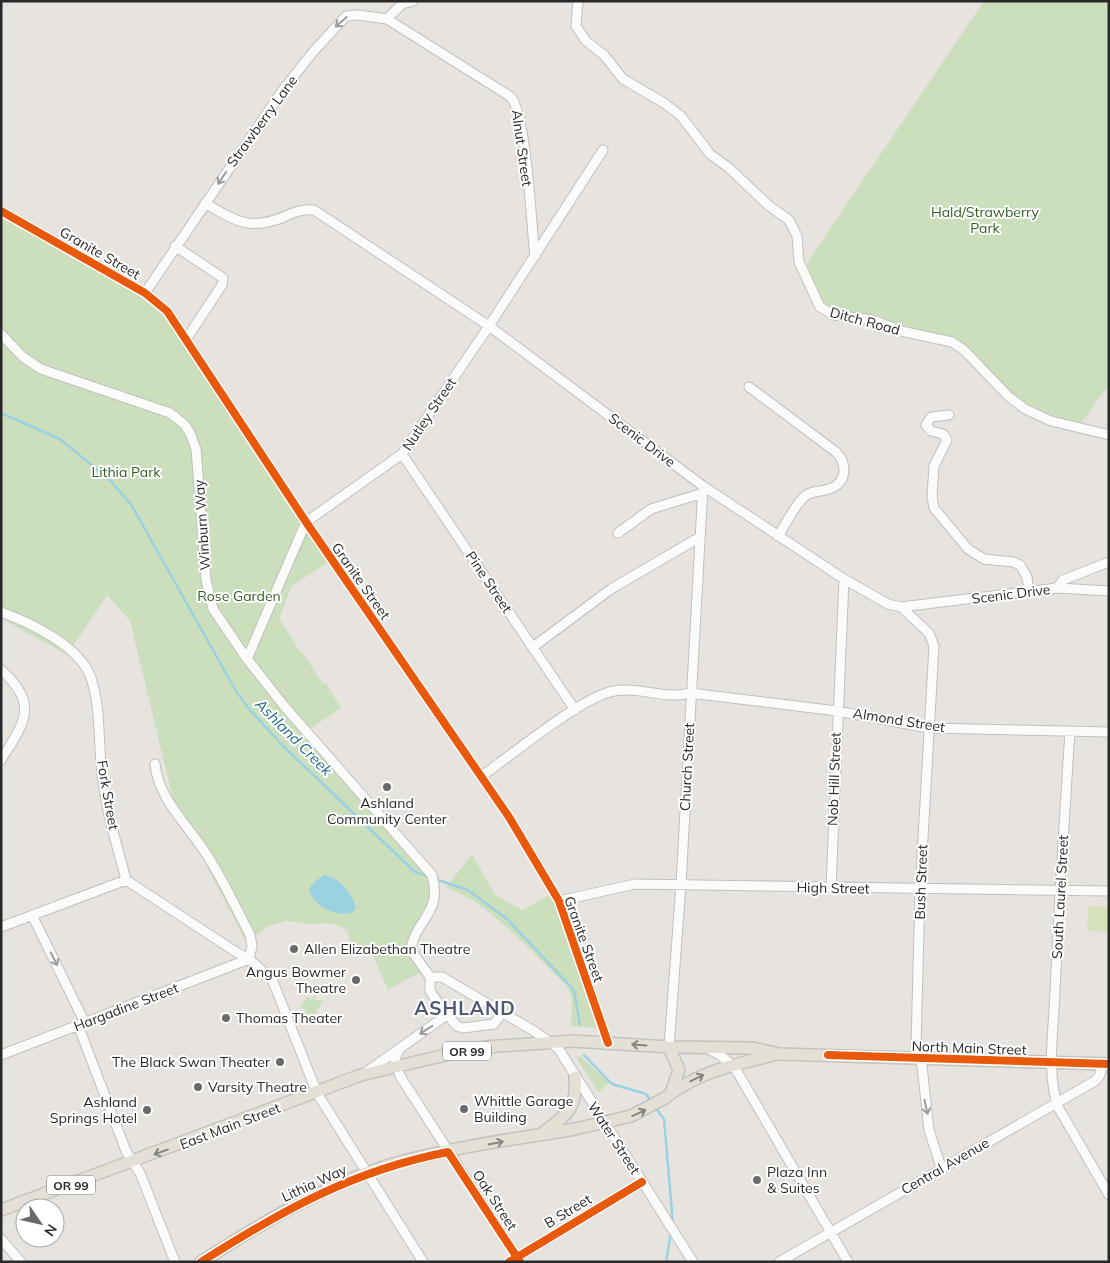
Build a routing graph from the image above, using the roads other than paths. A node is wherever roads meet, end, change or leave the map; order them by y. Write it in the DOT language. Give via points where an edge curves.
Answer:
graph roads {
  1 [pos="413,1"];
  2 [pos="578,1"];
  3 [pos="387,20"];
  4 [pos="603,150"];
  5 [pos="205,203"];
  6 [pos="1,211"];
  7 [pos="175,246"];
  8 [pos="535,256"];
  9 [pos="145,293"];
  10 [pos="489,326"];
  11 [pos="1,334"];
  12 [pos="187,338"];
  13 [pos="749,387"];
  14 [pos="949,415"];
  15 [pos="1109,435"];
  16 [pos="402,454"];
  17 [pos="703,490"];
  18 [pos="306,522"];
  19 [pos="618,532"];
  20 [pos="778,536"];
  21 [pos="700,537"];
  22 [pos="1109,562"];
  23 [pos="844,579"];
  24 [pos="1057,588"];
  25 [pos="1109,591"];
  26 [pos="1029,593"];
  27 [pos="901,607"];
  28 [pos="1,612"];
  29 [pos="533,647"];
  30 [pos="247,659"];
  31 [pos="1,670"];
  32 [pos="690,693"];
  33 [pos="575,710"];
  34 [pos="837,711"];
  35 [pos="929,728"];
  36 [pos="1070,732"];
  37 [pos="1109,732"];
  38 [pos="1,760"];
  39 [pos="155,764"];
  40 [pos="482,776"];
  41 [pos="126,880"];
  42 [pos="681,884"];
  43 [pos="830,888"];
  44 [pos="920,890"];
  45 [pos="1060,890"];
  46 [pos="1109,892"];
  47 [pos="559,901"];
  48 [pos="32,915"];
  49 [pos="1,927"];
  50 [pos="249,958"];
  51 [pos="430,977"];
  52 [pos="498,1010"];
  53 [pos="444,1011"];
  54 [pos="82,1024"];
  55 [pos="550,1041"];
  56 [pos="608,1043"];
  57 [pos="401,1047"];
  58 [pos="669,1047"];
  59 [pos="705,1048"];
  60 [pos="779,1054"];
  61 [pos="1,1055"];
  62 [pos="920,1059"];
  63 [pos="1052,1063"];
  64 [pos="731,1064"];
  65 [pos="1105,1064"];
  66 [pos="396,1067"];
  67 [pos="361,1075"];
  68 [pos="575,1077"];
  69 [pos="317,1093"];
  70 [pos="668,1095"];
  71 [pos="1056,1102"];
  72 [pos="540,1135"];
  73 [pos="448,1152"];
  74 [pos="133,1162"];
  75 [pos="941,1167"];
  76 [pos="368,1173"];
  77 [pos="642,1182"];
  78 [pos="1109,1195"];
  79 [pos="1,1210"];
  80 [pos="831,1233"];
  81 [pos="1,1239"];
  82 [pos="518,1259"];
  83 [pos="21,1262"];
  84 [pos="175,1262"];
  85 [pos="201,1262"];
  86 [pos="423,1262"];
  87 [pos="508,1262"];
  88 [pos="693,1262"];
  89 [pos="779,1262"];
  90 [pos="848,1262"];
  1 -- 3 [label="street" via="402,4"];
  2 -- 15 [label="street, Ditch Road" via="576,26 586,42 604,55 623,79 681,116 710,154 768,206 789,220 797,236 799,262 820,307 834,315 874,320 900,331 952,342 1025,409 1051,421"];
  3 -- 5 [label="street, Strawberry Lane, one-way" via="358,15 346,16 340,22 282,92"];
  3 -- 8 [label="street, Alnut Street" via="502,90 516,103 523,136"];
  4 -- 8 [label="street, Nutley Street"];
  5 -- 7 [label="street, Strawberry Lane"];
  5 -- 10 [label="street, Scenic Drive" via="248,225 268,223 300,210 314,210"];
  6 -- 9 [label="street, Granite Street"];
  7 -- 9 [label="street, Strawberry Lane"];
  7 -- 12 [label="street" via="223,278 222,285"];
  8 -- 10 [label="street, Nutley Street"];
  9 -- 12 [label="street, Granite Street" via="161,304"];
  10 -- 16 [label="street, Nutley Street"];
  10 -- 17 [label="street, Scenic Drive"];
  11 -- 30 [label="street, Winburn Way" via="41,369 170,413 184,424 194,442 198,459 200,516 210,602"];
  12 -- 18 [label="street, Granite Street"];
  13 -- 20 [label="street" via="836,452 845,466 844,476 836,485 802,498"];
  14 -- 26 [label="street" via="931,417 926,424 931,431 943,434 947,440 934,466 934,508 968,549 984,558 1020,565 1027,577"];
  16 -- 18 [label="street, Nutley Street"];
  16 -- 29 [label="street, Pine Street"];
  17 -- 19 [label="street" via="651,509"];
  17 -- 20 [label="street, Scenic Drive"];
  17 -- 21 [label="street, Church Street"];
  18 -- 30 [label="street"];
  18 -- 40 [label="street, Granite Street"];
  20 -- 23 [label="street, Scenic Drive"];
  21 -- 29 [label="street" via="610,589"];
  21 -- 32 [label="street, Church Street"];
  22 -- 24 [label="street" via="1063,580"];
  23 -- 27 [label="street, Scenic Drive" via="888,604"];
  23 -- 34 [label="street, Nob Hill Street"];
  24 -- 25 [label="street, Scenic Drive"];
  24 -- 26 [label="street, Scenic Drive"];
  26 -- 27 [label="street, Scenic Drive"];
  27 -- 35 [label="street, Bush Street" via="929,633 934,646"];
  28 -- 41 [label="street, Fork Street" via="45,632 79,660 90,676 105,796"];
  29 -- 33 [label="street, Pine Street"];
  30 -- 51 [label="street, Winburn Way" via="290,714 430,872 434,882 434,906 411,950"];
  31 -- 38 [label="street" via="18,687 26,709 24,722"];
  32 -- 33 [label="street, Almond Street" via="614,690"];
  32 -- 34 [label="street, Almond Street"];
  32 -- 42 [label="street, Church Street"];
  33 -- 40 [label="street, Almond Street"];
  34 -- 35 [label="street, Almond Street"];
  34 -- 43 [label="street, Nob Hill Street"];
  35 -- 36 [label="street, Almond Street"];
  35 -- 44 [label="street, Bush Street"];
  36 -- 37 [label="street, Almond Street"];
  36 -- 45 [label="street, South Laurel Street"];
  39 -- 50 [label="street" via="162,790 210,859 250,935"];
  40 -- 47 [label="street, Granite Street"];
  41 -- 48 [label="street"];
  41 -- 50 [label="street"];
  42 -- 43 [label="street, High Street"];
  42 -- 47 [label="street, High Street" via="635,884"];
  42 -- 58 [label="street, Church Street"];
  43 -- 44 [label="street, High Street"];
  44 -- 45 [label="street, High Street"];
  44 -- 62 [label="street, Bush Street" via="916,1048"];
  45 -- 46 [label="street, High Street"];
  45 -- 63 [label="street, South Laurel Street"];
  47 -- 56 [label="street, Granite Street"];
  48 -- 49 [label="street"];
  48 -- 54 [label="street, one-way"];
  50 -- 54 [label="street, Hargadine Street"];
  50 -- 69 [label="street" via="272,978"];
  51 -- 52 [label="street" via="442,977"];
  51 -- 53 [label="street, Winburn Way" via="430,991"];
  52 -- 53 [label="street" via="500,1016 494,1024 463,1028 457,1026"];
  52 -- 55 [label="street"];
  53 -- 57 [label="street, one-way" via="442,1020"];
  54 -- 61 [label="street, Hargadine Street"];
  54 -- 74 [label="street" via="126,1151"];
  55 -- 56 [label="main road, North Main Street / OR 99"];
  55 -- 66 [label="main road, East Main Street / OR 99" via="485,1047"];
  55 -- 68 [label="street, Water Street" via="562,1053"];
  58 -- 56 [label="main road, North Main Street / OR 99, one-way"];
  57 -- 66 [label="street" via="396,1054"];
  57 -- 67 [label="street"];
  58 -- 59 [label="main road, North Main Street / OR 99"];
  58 -- 70 [label="main road" via="679,1070"];
  59 -- 60 [label="main road, North Main Street / OR 99" via="753,1048"];
  59 -- 64 [label="street"];
  60 -- 62 [label="main road, North Main Street / OR 99"];
  60 -- 64 [label="main road, Lithia Way / OR 99"];
  62 -- 63 [label="main road, North Main Street / OR 99"];
  62 -- 75 [label="street, Bush Street, one-way" via="929,1130"];
  63 -- 65 [label="main road, North Main Street / OR 99"];
  63 -- 71 [label="street, South Laurel Street"];
  70 -- 64 [label="main road, Lithia Way / OR 99, one-way" via="703,1074"];
  64 -- 80 [label="street"];
  65 -- 71 [label="street, Central Avenue" via="1095,1081"];
  66 -- 67 [label="main road, East Main Street / OR 99"];
  66 -- 73 [label="street, Oak Street"];
  67 -- 69 [label="main road, East Main Street / OR 99"];
  68 -- 72 [label="main road" via="576,1093 570,1111"];
  68 -- 77 [label="street, Water Street"];
  69 -- 74 [label="main road, East Main Street / OR 99, one-way"];
  69 -- 76 [label="street"];
  72 -- 70 [label="main road, Lithia Way / OR 99, one-way, bridge" via="631,1116"];
  71 -- 75 [label="street, Central Avenue"];
  71 -- 78 [label="street"];
  73 -- 72 [label="main road, Lithia Way / OR 99, one-way"];
  73 -- 76 [label="main road, Lithia Way / OR 99"];
  73 -- 82 [label="street, Oak Street"];
  74 -- 79 [label="main road, East Main Street / OR 99"];
  74 -- 84 [label="street"];
  75 -- 80 [label="street, Central Avenue"];
  76 -- 85 [label="main road, Lithia Way / OR 99" via="309,1198"];
  76 -- 86 [label="street"];
  77 -- 82 [label="street, B Street"];
  77 -- 88 [label="street, Water Street"];
  80 -- 89 [label="street, Central Avenue"];
  80 -- 90 [label="street"];
  81 -- 83 [label="street"];
  82 -- 87 [label="street, B Street"];
}
